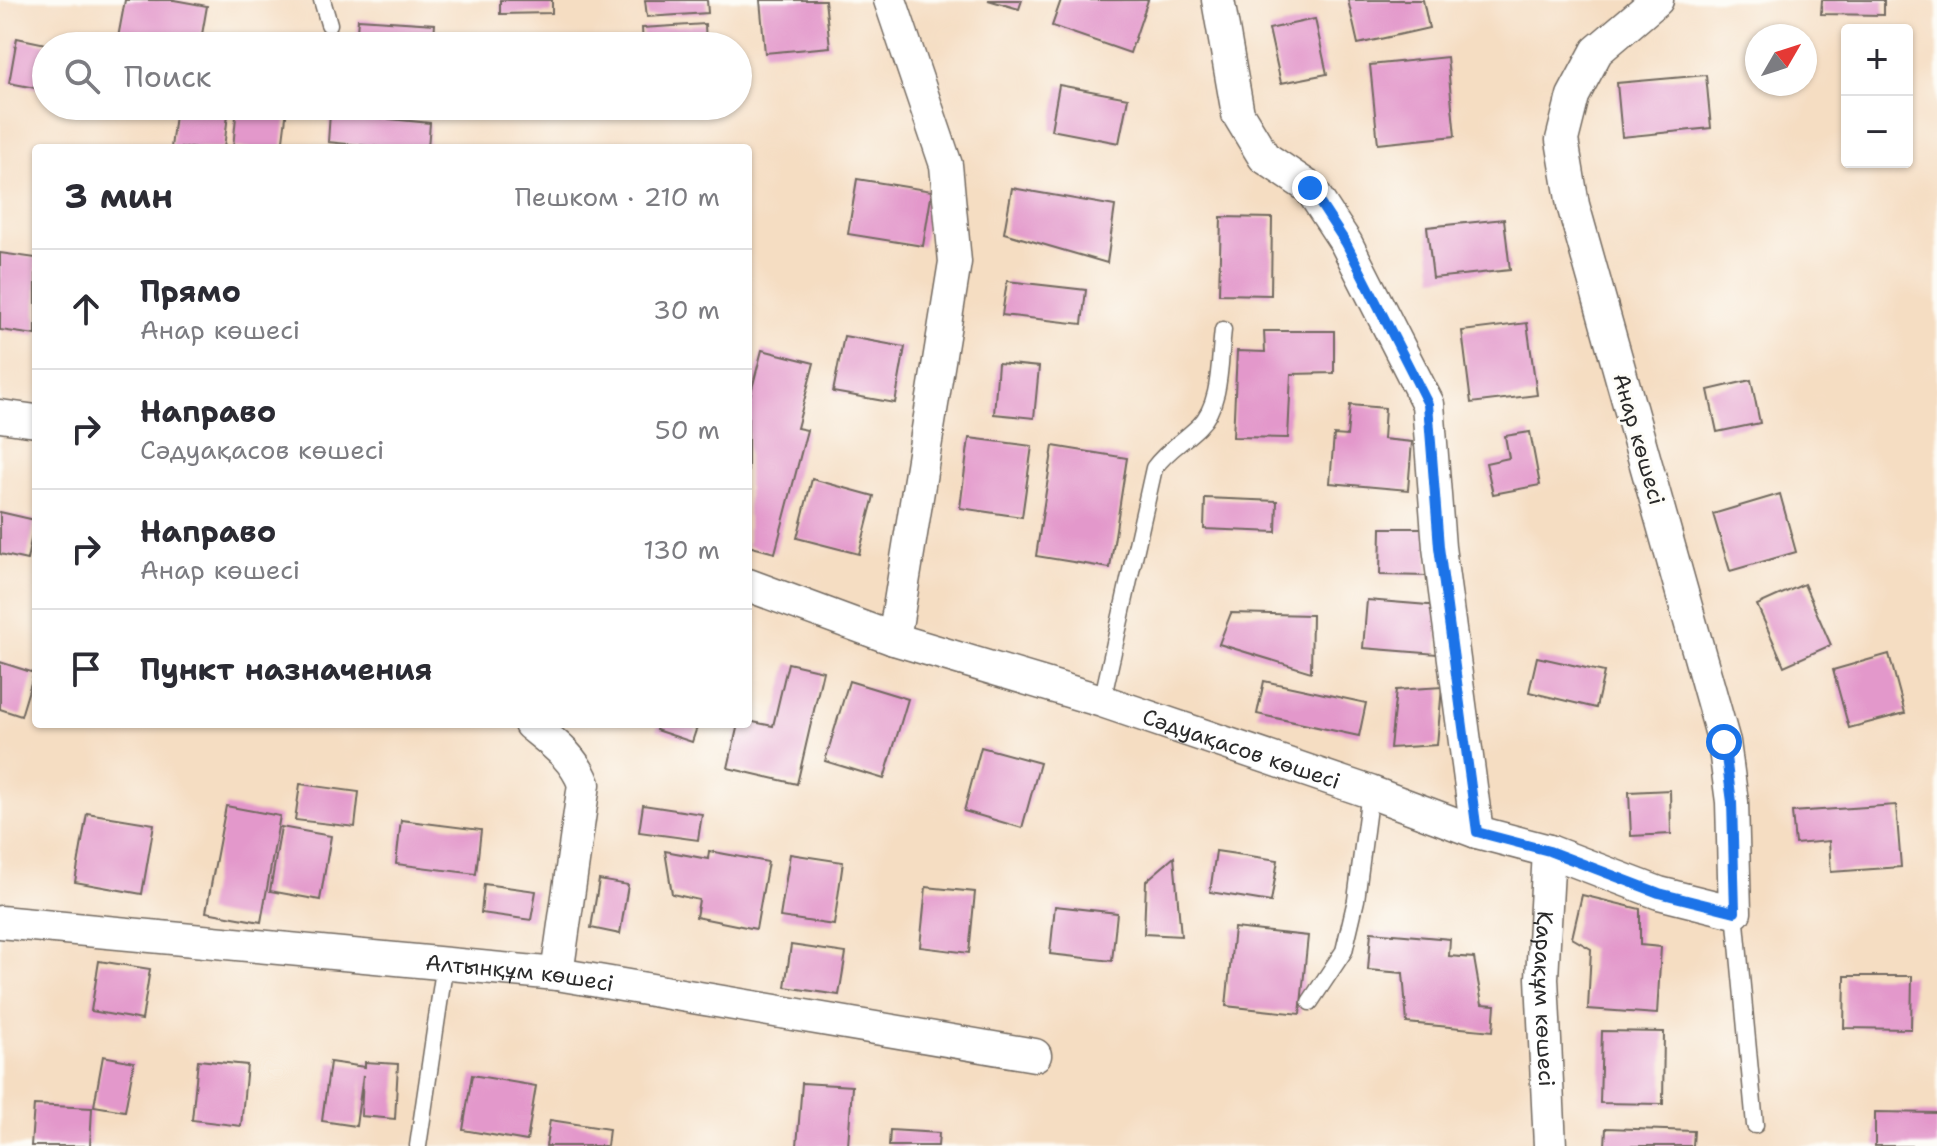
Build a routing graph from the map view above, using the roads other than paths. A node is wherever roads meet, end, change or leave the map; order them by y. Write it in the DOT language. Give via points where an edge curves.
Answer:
graph roads {
  1 [pos="322,0"];
  2 [pos="890,0"];
  3 [pos="1218,0"];
  4 [pos="1657,0"];
  5 [pos="329,24"];
  6 [pos="1223,330"];
  7 [pos="0,416"];
  8 [pos="32,420"];
  9 [pos="752,586"];
  10 [pos="894,639"];
  11 [pos="1102,701"];
  12 [pos="535,728"];
  13 [pos="1370,792"];
  14 [pos="1477,832"];
  15 [pos="1549,851"];
  16 [pos="1735,912"];
  17 [pos="0,922"];
  18 [pos="445,963"];
  19 [pos="557,974"];
  20 [pos="1310,1002"];
  21 [pos="1035,1055"];
  22 [pos="1755,1125"];
  23 [pos="418,1146"];
  24 [pos="1550,1146"];
  1 -- 5 [label="lane"];
  2 -- 10 [label="street" via="946,165 955,262"];
  3 -- 14 [label="street" via="1238,114 1264,157 1318,199 1428,404 1439,547"];
  4 -- 16 [label="street, Анар көшесі" via="1597,51 1573,96 1562,140 1573,205 1724,742 1732,802"];
  6 -- 11 [label="lane" via="1213,404 1201,424 1154,468"];
  7 -- 8 [label="street"];
  9 -- 10 [label="street, Сәдуақасов көшесі"];
  10 -- 11 [label="street, Сәдуақасов көшесі"];
  11 -- 13 [label="street, Сәдуақасов көшесі"];
  12 -- 19 [label="street" via="566,754 584,784"];
  13 -- 14 [label="street, Сәдуақасов көшесі"];
  13 -- 20 [label="lane" via="1344,951"];
  14 -- 15 [label="street, Сәдуақасов көшесі"];
  15 -- 16 [label="street, Сәдуақасов көшесі" via="1659,893"];
  15 -- 24 [label="street, Қарақұм көшесі" via="1542,978"];
  16 -- 22 [label="lane"];
  17 -- 18 [label="street, Алтынқұм көшесі"];
  18 -- 19 [label="street, Алтынқұм көшесі"];
  18 -- 23 [label="lane"];
  19 -- 21 [label="street, Алтынқұм көшесі"];
}
